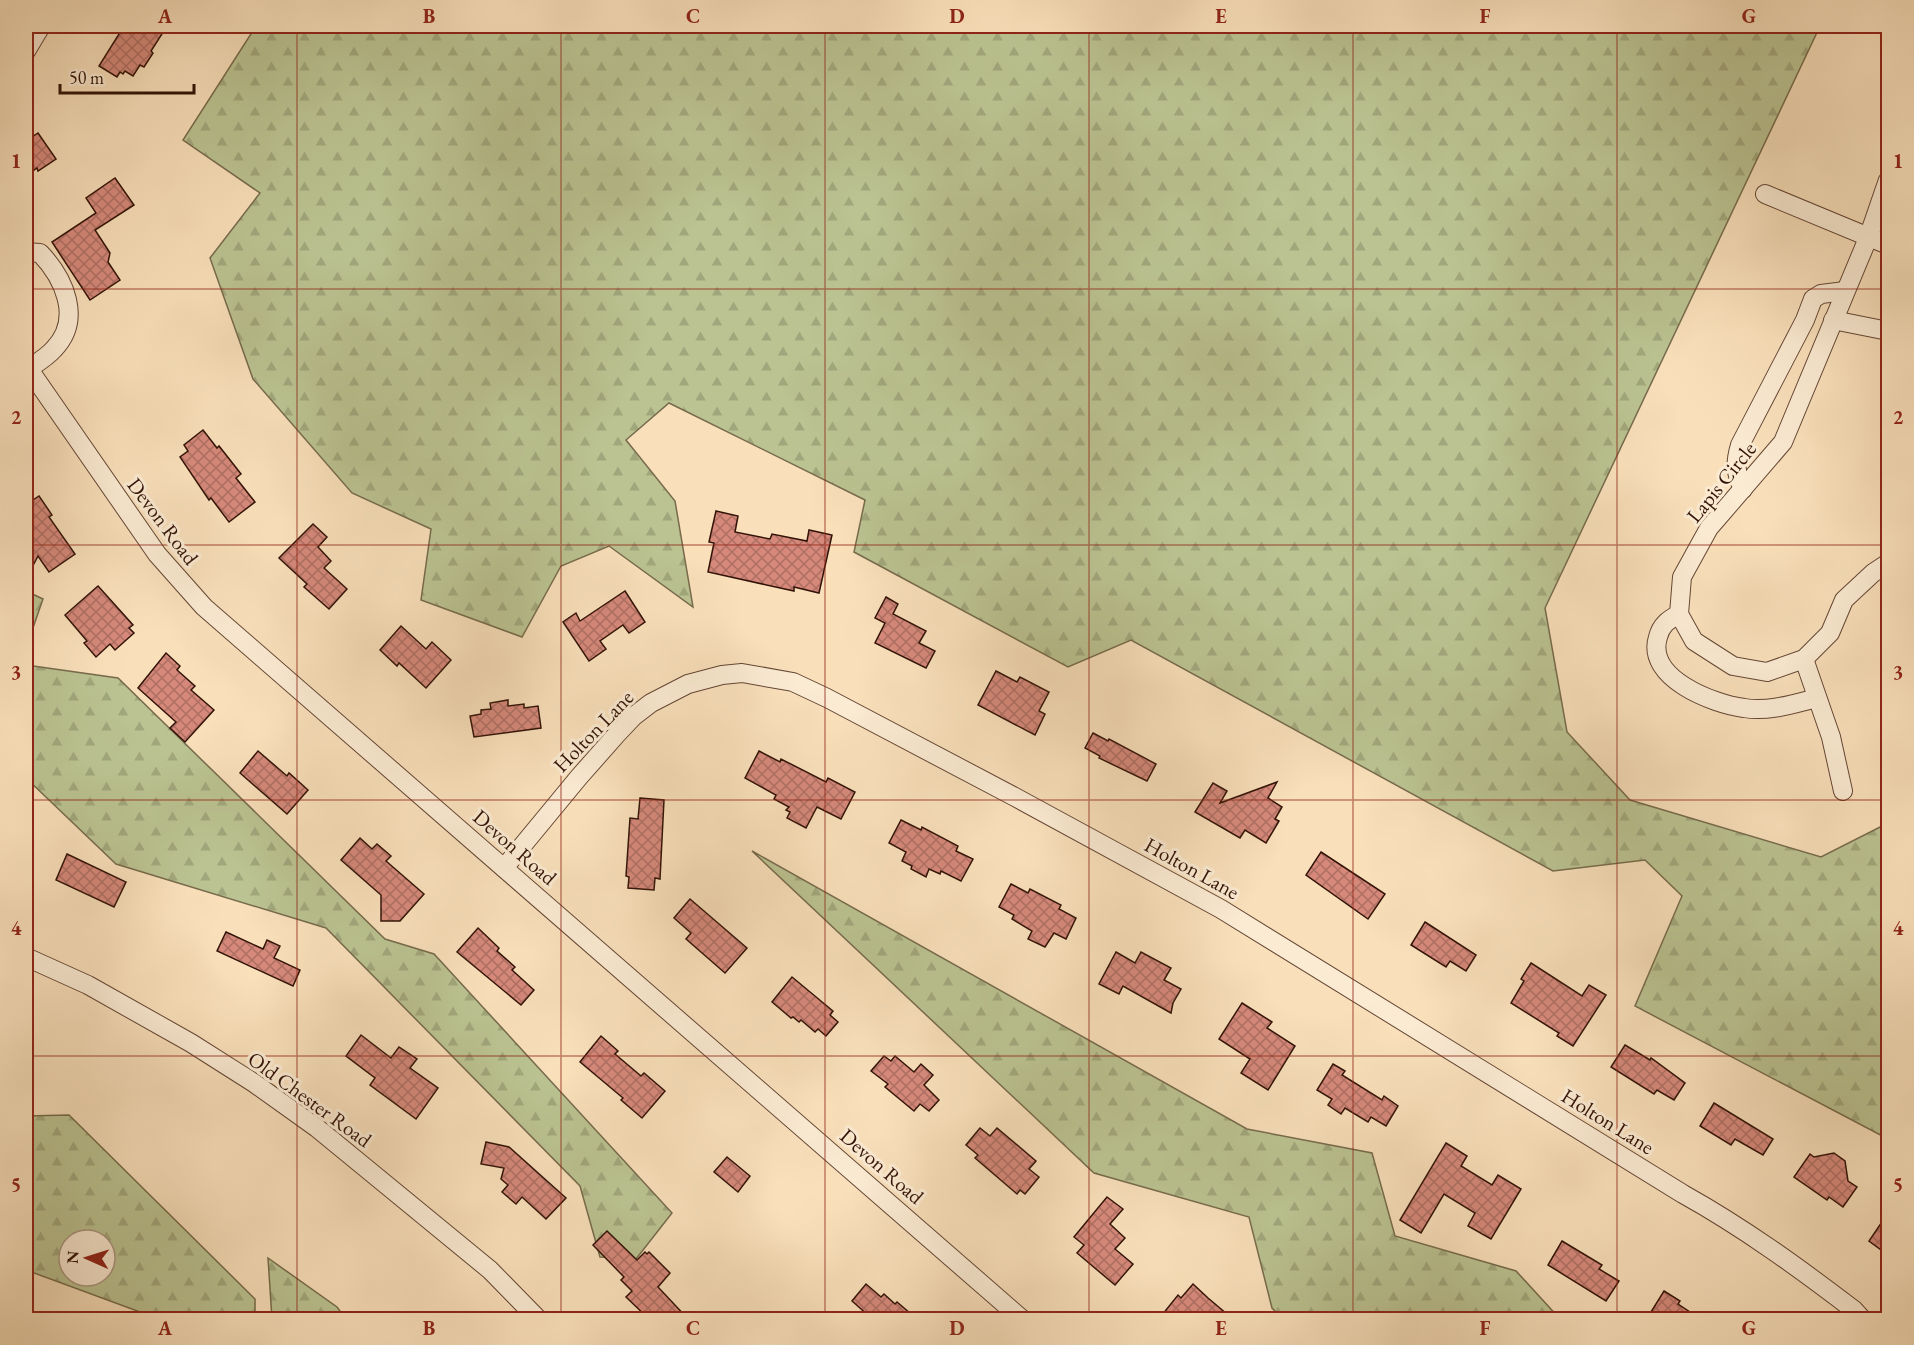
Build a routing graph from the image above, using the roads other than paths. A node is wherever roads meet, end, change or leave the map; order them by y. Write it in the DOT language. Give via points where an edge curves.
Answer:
graph roads {
  1 [pos="42,26"];
  2 [pos="26,51"];
  3 [pos="1888,180"];
  4 [pos="1765,194"];
  5 [pos="1868,238"];
  6 [pos="1888,245"];
  7 [pos="26,252"];
  8 [pos="1845,291"];
  9 [pos="1833,320"];
  10 [pos="1886,328"];
  11 [pos="27,367"];
  12 [pos="1743,489"];
  13 [pos="1888,563"];
  14 [pos="1679,614"];
  15 [pos="1804,658"];
  16 [pos="1817,698"];
  17 [pos="1844,790"];
  18 [pos="504,868"];
  19 [pos="26,957"];
  20 [pos="539,1320"];
  21 [pos="1023,1320"];
  22 [pos="1863,1320"];
  1 -- 2 [label="street"];
  3 -- 5 [label="street, Lapis Circle"];
  4 -- 5 [label="street"];
  5 -- 6 [label="street"];
  5 -- 8 [label="street, Lapis Circle"];
  7 -- 11 [label="street" via="40,253 45,258 63,285 69,306 64,335 54,349"];
  8 -- 9 [label="street, Lapis Circle"];
  8 -- 12 [label="street" via="1813,298 1805,321 1740,445 1735,463"];
  9 -- 10 [label="street"];
  9 -- 12 [label="street, Lapis Circle" via="1783,442"];
  11 -- 18 [label="street, Devon Road" via="157,554 204,607"];
  12 -- 14 [label="street, Lapis Circle" via="1709,528 1682,577"];
  13 -- 15 [label="street" via="1844,600 1830,633"];
  14 -- 15 [label="street" via="1694,641 1733,666 1767,672"];
  14 -- 16 [label="street" via="1660,630 1656,651 1666,672 1683,685 1711,700 1745,708 1781,708"];
  15 -- 16 [label="street"];
  16 -- 17 [label="street"];
  18 -- 21 [label="street, Devon Road"];
  18 -- 22 [label="street, Holton Lane" via="616,734 651,703 688,684 722,675 742,673 793,682 1221,909 1729,1219 1786,1258"];
  19 -- 20 [label="street, Old Chester Road" via="88,985 263,1089 317,1128 490,1270"];
}
